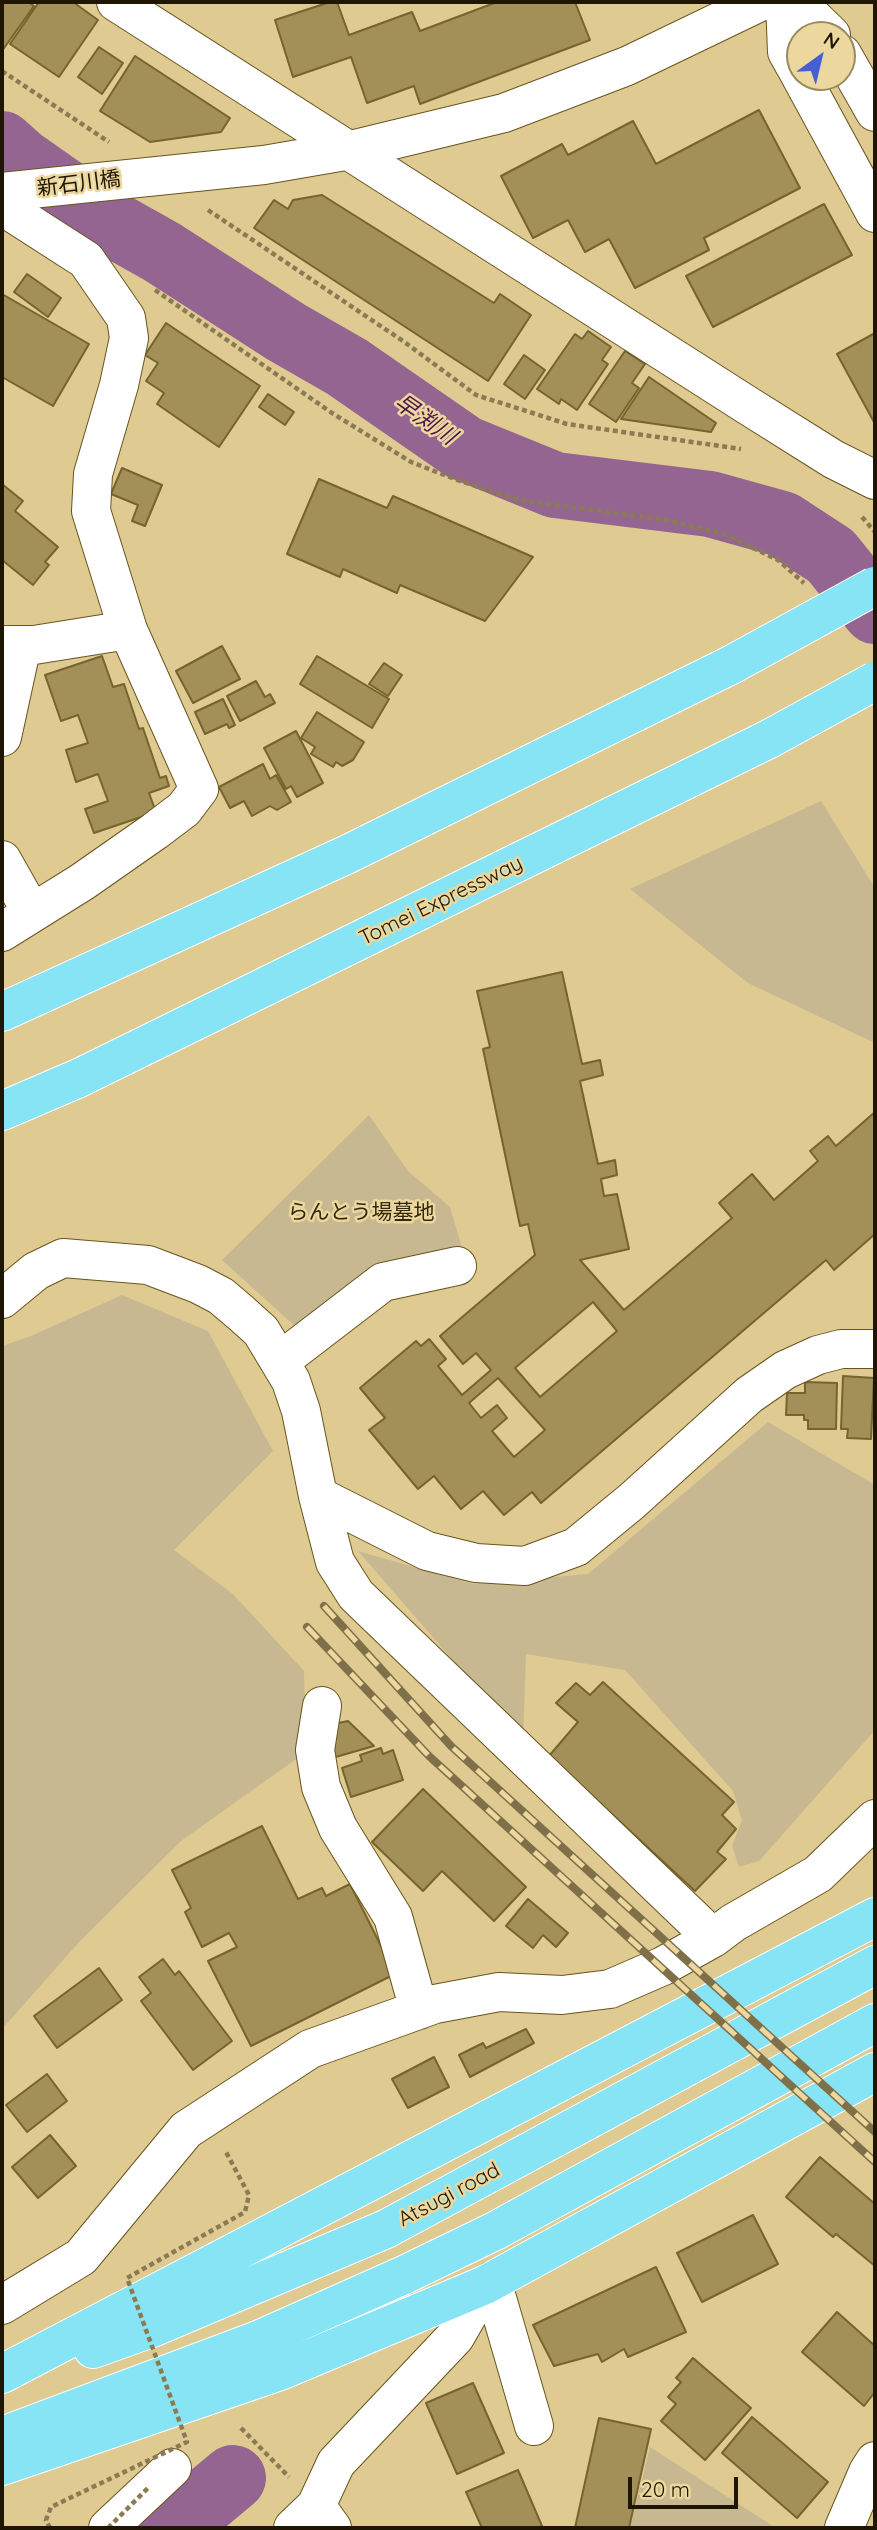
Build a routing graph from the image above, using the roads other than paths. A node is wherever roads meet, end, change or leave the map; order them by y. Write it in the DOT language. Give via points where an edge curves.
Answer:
graph roads {
  1 [pos="116,2"];
  2 [pos="760,2"];
  3 [pos="785,2"];
  4 [pos="797,2"];
  5 [pos="817,21"];
  6 [pos="786,27"];
  7 [pos="856,79"];
  8 [pos="808,91"];
  9 [pos="875,112"];
  10 [pos="351,150"];
  11 [pos="6,196"];
  12 [pos="875,213"];
  13 [pos="875,480"];
  14 [pos="875,586"];
  15 [pos="128,630"];
  16 [pos="12,645"];
  17 [pos="875,681"];
  18 [pos="2,737"];
  19 [pos="2,860"];
  20 [pos="17,922"];
  21 [pos="2,1012"];
  22 [pos="2,1111"];
  23 [pos="457,1266"];
  24 [pos="2,1299"];
  25 [pos="875,1349"];
  26 [pos="279,1361"];
  27 [pos="318,1496"];
  28 [pos="322,1706"];
  29 [pos="875,1819"];
  30 [pos="875,1917"];
  31 [pos="713,1938"];
  32 [pos="875,1965"];
  33 [pos="419,2010"];
  34 [pos="875,2023"];
  35 [pos="874,2075"];
  36 [pos="489,2283"];
  37 [pos="2,2305"];
  38 [pos="2,2374"];
  39 [pos="2,2381"];
  40 [pos="534,2426"];
  41 [pos="2,2436"];
  42 [pos="875,2460"];
  43 [pos="2,2466"];
  44 [pos="161,2477"];
  45 [pos="314,2521"];
  46 [pos="108,2528"];
  47 [pos="844,2528"];
  1 -- 10 [label="street"];
  2 -- 10 [label="street, 新石川橋" via="627,66 504,113"];
  3 -- 6 [label="street"];
  4 -- 5 [label="street"];
  7 -- 9 [label="street"];
  8 -- 12 [label="street"];
  10 -- 11 [label="street, 新石川橋"];
  10 -- 13 [label="street" via="747,405"];
  11 -- 15 [label="street" via="86,260 126,318 129,338 93,474 91,511"];
  14 -- 21 [label="highway, bridge" via="731,665 346,855"];
  15 -- 16 [label="street"];
  15 -- 20 [label="street" via="199,789 184,809 155,831"];
  16 -- 18 [label="street"];
  17 -- 22 [label="highway, Tomei Expressway, bridge" via="769,739 79,1078"];
  19 -- 20 [label="street"];
  23 -- 26 [label="street" via="383,1282"];
  24 -- 26 [label="street" via="36,1271 64,1258 148,1265 221,1296 261,1331"];
  25 -- 27 [label="street" via="841,1349 785,1370 749,1395 576,1547 525,1566 476,1563 426,1551"];
  26 -- 27 [label="street" via="301,1410"];
  27 -- 31 [label="street" via="335,1562 356,1595"];
  28 -- 33 [label="street" via="315,1749 321,1787 338,1828 393,1917"];
  29 -- 31 [label="street" via="818,1874"];
  30 -- 38 [label="highway"];
  31 -- 33 [label="street" via="610,1989 562,1994 499,1992"];
  32 -- 39 [label="highway, Atsugi road" via="386,2229 152,2328"];
  33 -- 37 [label="street" via="310,2049 186,2130 81,2258"];
  34 -- 41 [label="highway" via="495,2231 404,2275 258,2340"];
  35 -- 36 [label="highway"];
  36 -- 40 [label="street"];
  36 -- 43 [label="highway" via="280,2371"];
  36 -- 45 [label="street" via="455,2337 336,2463"];
  42 -- 47 [label="street"];
  44 -- 46 [label="street"];
}
